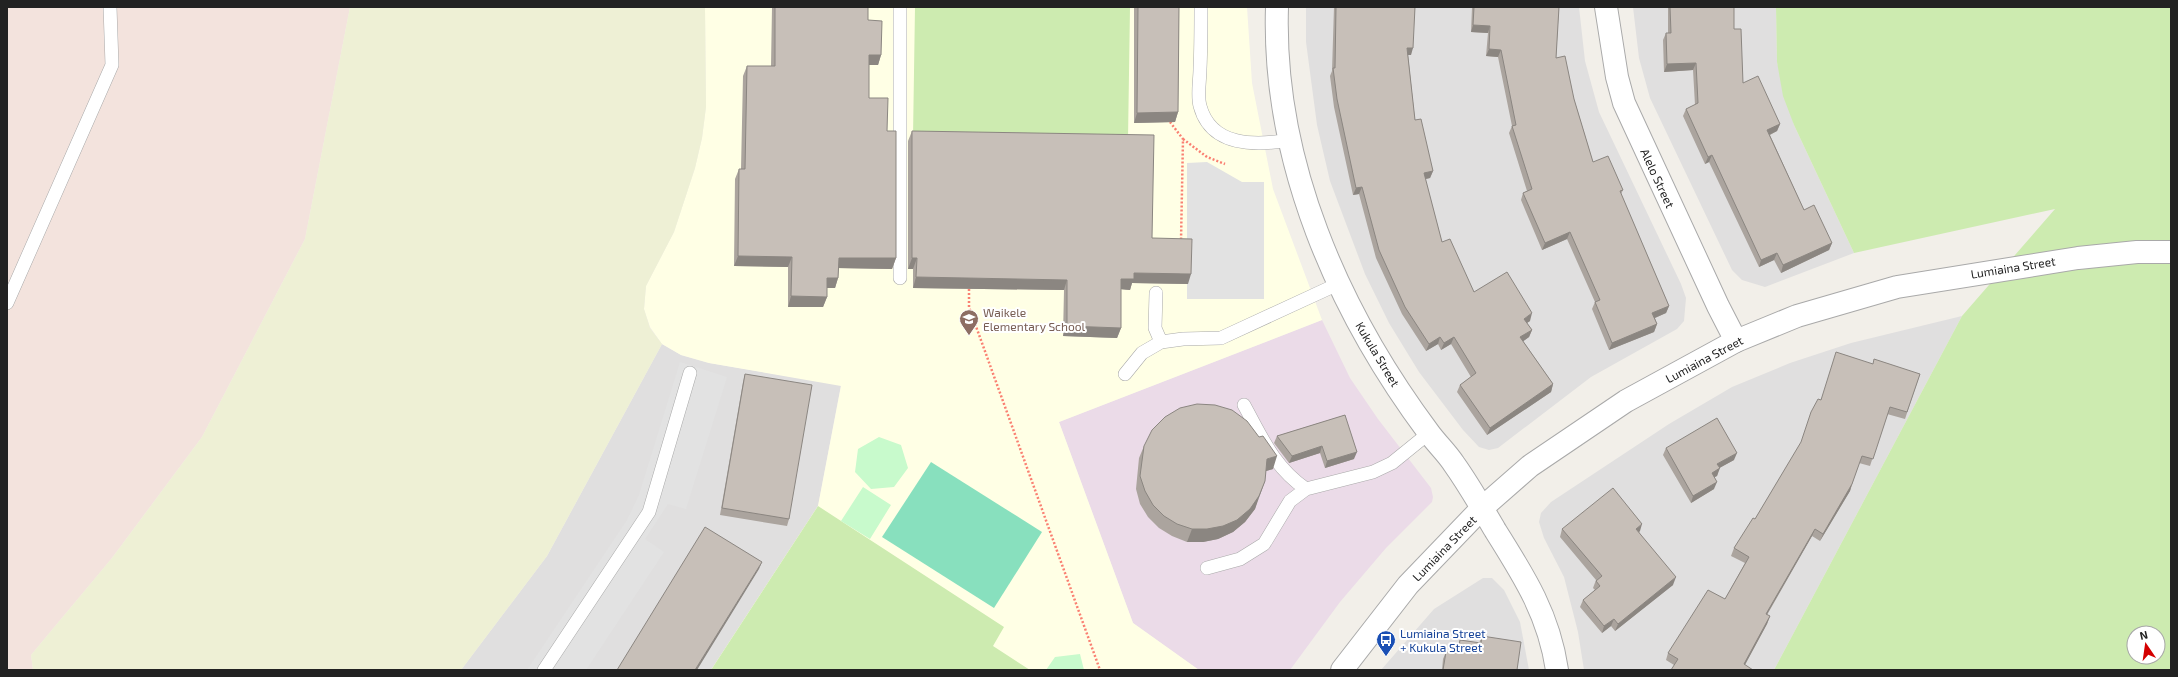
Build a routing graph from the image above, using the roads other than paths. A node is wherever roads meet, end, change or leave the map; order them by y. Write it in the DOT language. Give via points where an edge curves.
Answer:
graph roads {
  1 [pos="110,7"];
  2 [pos="900,7"];
  3 [pos="1201,7"];
  4 [pos="1277,7"];
  5 [pos="1606,7"];
  6 [pos="1290,140"];
  7 [pos="2171,252"];
  8 [pos="900,278"];
  9 [pos="1338,284"];
  10 [pos="1156,293"];
  11 [pos="7,303"];
  12 [pos="1736,341"];
  13 [pos="1161,342"];
  14 [pos="690,373"];
  15 [pos="1125,374"];
  16 [pos="1244,405"];
  17 [pos="1429,433"];
  18 [pos="1306,490"];
  19 [pos="1482,508"];
  20 [pos="1206,568"];
  21 [pos="544,670"];
  22 [pos="1342,670"];
  23 [pos="1557,670"];
  1 -- 11 [label="lane" via="112,65"];
  2 -- 8 [label="lane"];
  3 -- 6 [label="lane" via="1200,104 1206,121 1215,131 1240,143 1270,144"];
  4 -- 6 [label="street, Kukula Street" via="1276,43"];
  5 -- 12 [label="street, Alelo Street" via="1617,77 1624,103"];
  6 -- 9 [label="street, Kukula Street" via="1314,223"];
  7 -- 12 [label="street, Lumiaina Street" via="2137,252 2078,258 1897,287 1797,316"];
  9 -- 13 [label="lane" via="1221,338"];
  9 -- 17 [label="street, Kukula Street" via="1375,351"];
  10 -- 13 [label="lane" via="1156,328"];
  12 -- 19 [label="street, Lumiaina Street" via="1626,401 1530,466"];
  13 -- 15 [label="lane" via="1142,353"];
  14 -- 21 [label="lane" via="649,512"];
  16 -- 18 [label="lane" via="1270,454 1289,478"];
  17 -- 18 [label="lane" via="1392,463 1374,472"];
  17 -- 19 [label="street, Kukula Street" via="1454,463"];
  18 -- 20 [label="lane" via="1290,501 1264,544 1240,559"];
  19 -- 22 [label="street, Lumiaina Street" via="1408,585"];
  19 -- 23 [label="street, Kukula Street" via="1530,586 1548,627"];
}
